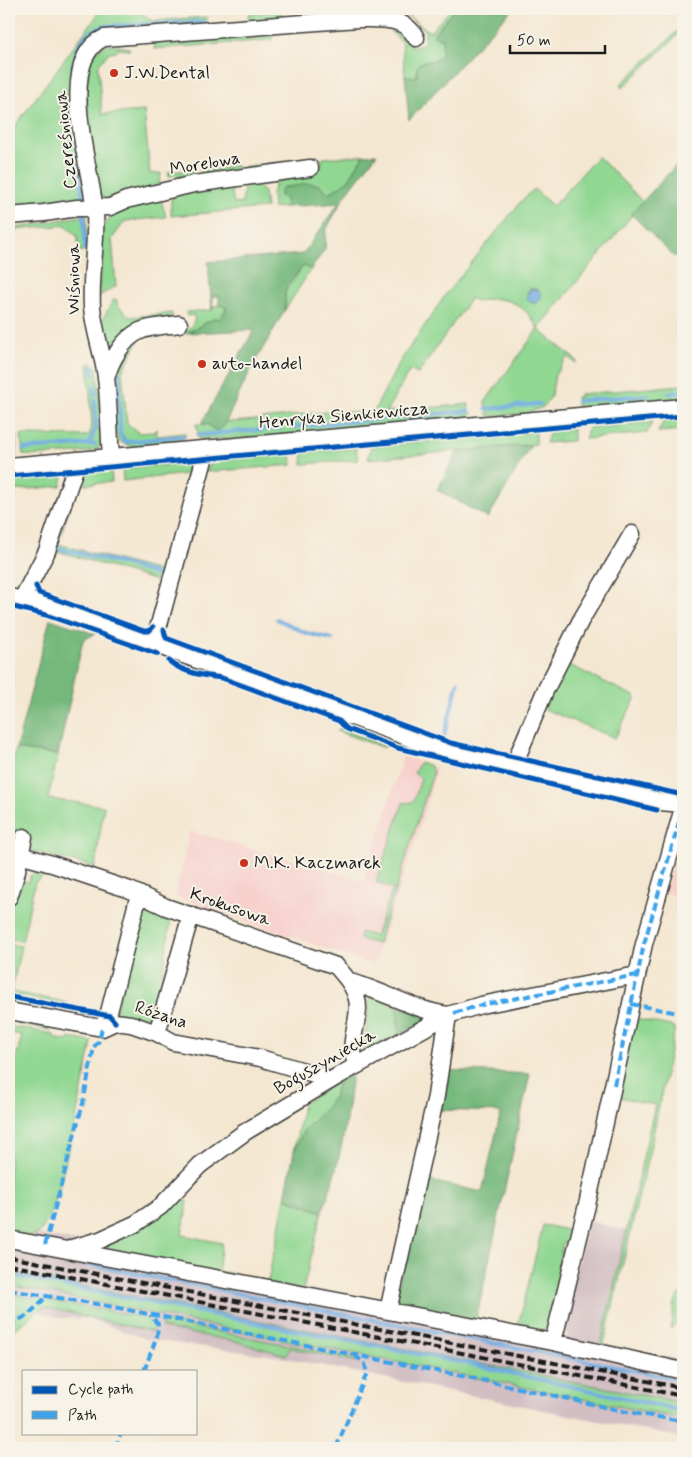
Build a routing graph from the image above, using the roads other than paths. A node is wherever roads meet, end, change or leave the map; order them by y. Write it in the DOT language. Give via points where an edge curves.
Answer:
graph roads {
  1 [pos="416,38"];
  2 [pos="310,168"];
  3 [pos="102,207"];
  4 [pos="9,216"];
  5 [pos="179,324"];
  6 [pos="106,379"];
  7 [pos="683,406"];
  8 [pos="207,449"];
  9 [pos="111,457"];
  10 [pos="78,460"];
  11 [pos="9,466"];
  12 [pos="632,534"];
  13 [pos="15,598"];
  14 [pos="154,643"];
  15 [pos="513,767"];
  16 [pos="683,804"];
  17 [pos="683,808"];
  18 [pos="24,837"];
  19 [pos="14,853"];
  20 [pos="139,894"];
  21 [pos="9,897"];
  22 [pos="191,915"];
  23 [pos="637,975"];
  24 [pos="350,982"];
  25 [pos="9,1011"];
  26 [pos="448,1015"];
  27 [pos="102,1028"];
  28 [pos="157,1033"];
  29 [pos="357,1065"];
  30 [pos="328,1082"];
  31 [pos="9,1239"];
  32 [pos="65,1249"];
  33 [pos="388,1311"];
  34 [pos="553,1342"];
  35 [pos="683,1371"];
  1 -- 3 [label="street, Czereśniowa" via="401,23 381,19 175,31 98,41 86,54 80,84 82,139"];
  2 -- 3 [label="street, Morelowa" via="194,184"];
  3 -- 4 [label="street, Morelowa"];
  3 -- 6 [label="street, Wiśniowa" via="95,229 92,309"];
  5 -- 6 [label="street, Wiśniowa" via="145,329 131,336 115,357"];
  6 -- 9 [label="street, Wiśniowa"];
  7 -- 8 [label="street, Henryka Sienkiewicza"];
  8 -- 9 [label="street, Henryka Sienkiewicza"];
  8 -- 14 [label="street"];
  9 -- 10 [label="street, Henryka Sienkiewicza"];
  10 -- 11 [label="street, Henryka Sienkiewicza"];
  10 -- 13 [label="street" via="47,551"];
  12 -- 15 [label="street" via="576,629"];
  13 -- 14 [label="street"];
  14 -- 15 [label="street" via="439,749"];
  15 -- 16 [label="street" via="660,802"];
  17 -- 23 [label="street"];
  18 -- 19 [label="street"];
  19 -- 20 [label="street, Krokusowa"];
  19 -- 21 [label="street"];
  20 -- 22 [label="street, Krokusowa"];
  20 -- 27 [label="street" via="108,1016"];
  22 -- 24 [label="street, Krokusowa" via="320,959 336,966"];
  22 -- 28 [label="street"];
  23 -- 26 [label="street, Boguszyniecka" via="481,1005"];
  23 -- 34 [label="street" via="588,1205"];
  24 -- 26 [label="street" via="370,987 412,1007"];
  24 -- 29 [label="street, Krokusowa" via="357,1000 352,1054"];
  25 -- 27 [label="street, Różana"];
  26 -- 29 [label="street, Boguszyniecka"];
  26 -- 33 [label="street" via="434,1104"];
  27 -- 28 [label="street, Różana" via="115,1022"];
  28 -- 30 [label="street, Różana" via="173,1042 260,1058 321,1076"];
  29 -- 30 [label="street, Boguszyniecka"];
  30 -- 32 [label="street, Boguszyniecka" via="222,1148 190,1174 160,1207 135,1224 100,1240"];
  31 -- 32 [label="street"];
  32 -- 33 [label="street"];
  33 -- 34 [label="street"];
  34 -- 35 [label="street"];
}
